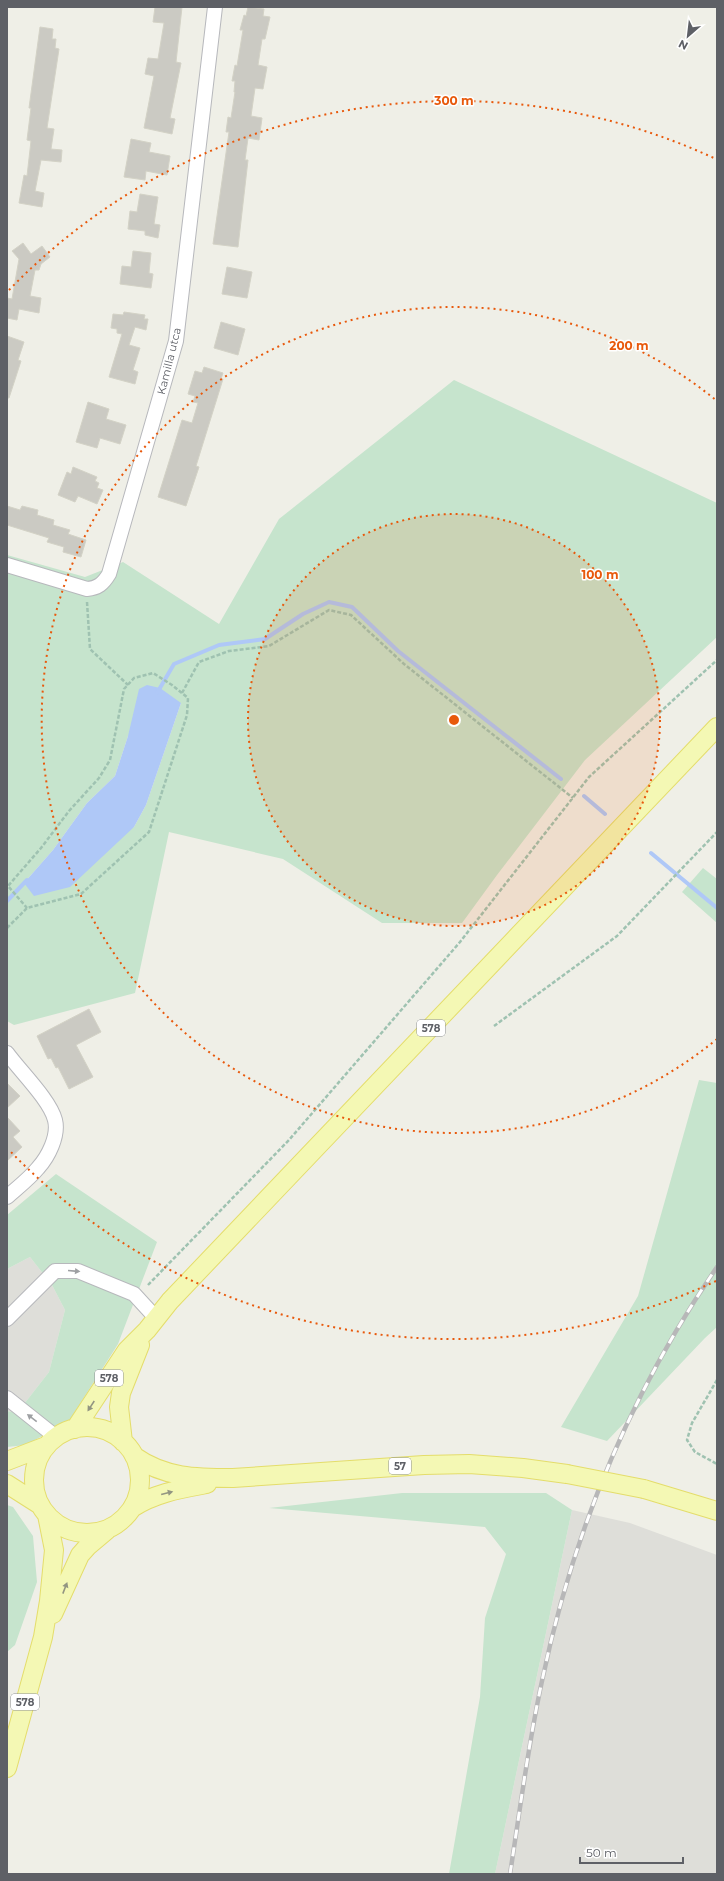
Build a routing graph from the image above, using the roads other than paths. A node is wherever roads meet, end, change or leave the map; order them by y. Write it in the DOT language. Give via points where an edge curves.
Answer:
graph roads {
  1 [pos="215,7"];
  2 [pos="7,565"];
  3 [pos="717,727"];
  4 [pos="7,1054"];
  5 [pos="7,1197"];
  6 [pos="7,1319"];
  7 [pos="151,1324"];
  8 [pos="7,1398"];
  9 [pos="75,1429"];
  10 [pos="51,1442"];
  11 [pos="124,1442"];
  12 [pos="134,1456"];
  13 [pos="7,1461"];
  14 [pos="233,1478"];
  15 [pos="7,1484"];
  16 [pos="132,1508"];
  17 [pos="44,1510"];
  18 [pos="717,1511"];
  19 [pos="108,1529"];
  20 [pos="43,1637"];
  21 [pos="7,1768"];
  1 -- 2 [label="street, Kamilla utca" via="176,341 109,574 96,588 87,589"];
  3 -- 7 [label="main road, 578" via="216,1252"];
  4 -- 5 [label="street" via="48,1105 56,1131 50,1152 38,1168"];
  6 -- 7 [label="street, one-way" via="55,1271 78,1271 134,1294"];
  7 -- 9 [label="main road, 578, one-way" via="127,1350"];
  7 -- 11 [label="main road, 578" via="121,1393"];
  10 -- 8 [label="street, one-way"];
  9 -- 10 [label="main road, 57"];
  9 -- 11 [label="main road, 57" via="101,1429"];
  10 -- 13 [label="main road, 57"];
  10 -- 17 [label="main road" via="39,1458 34,1478 36,1492"];
  11 -- 12 [label="main road, 57"];
  12 -- 14 [label="main road, 57" via="147,1465 168,1473 204,1478"];
  12 -- 16 [label="main road, 57" via="140,1486"];
  16 -- 14 [label="main road, 57, one-way" via="158,1495"];
  14 -- 18 [label="main road, 57, bridge" via="469,1464 567,1474 644,1489"];
  15 -- 17 [label="main road, 57"];
  16 -- 19 [label="main road, 57" via="122,1520"];
  17 -- 19 [label="main road, 57" via="58,1525 72,1531 94,1533"];
  17 -- 20 [label="main road, 578" via="54,1550 53,1577"];
  20 -- 19 [label="main road, 578, one-way" via="80,1555"];
  20 -- 21 [label="main road, 578"];
}
